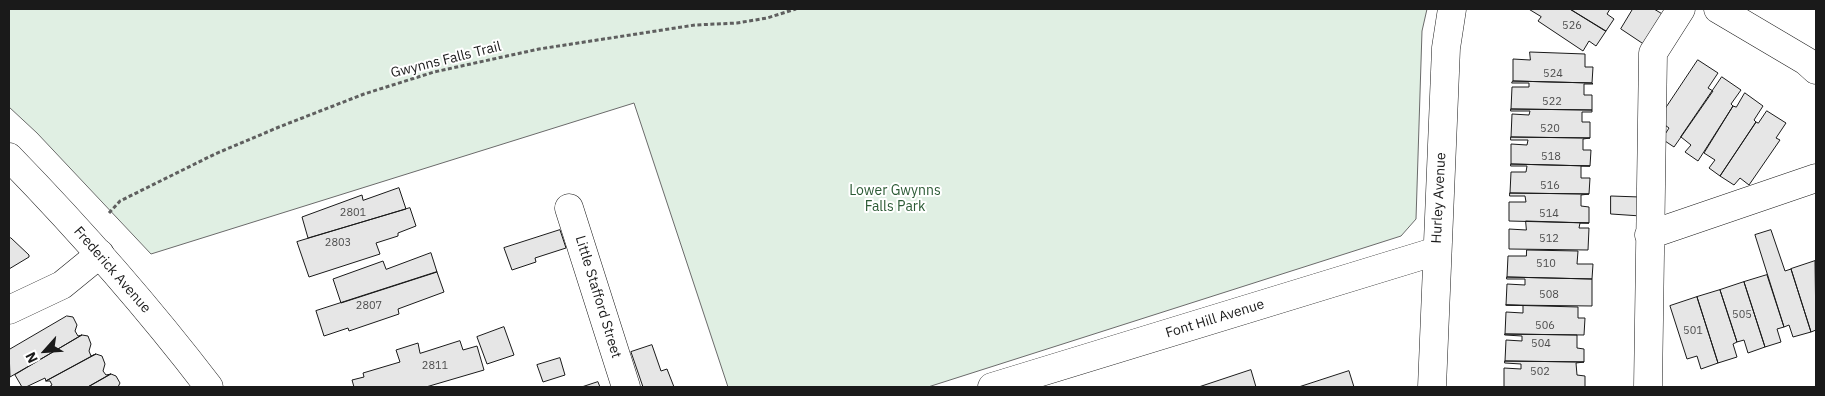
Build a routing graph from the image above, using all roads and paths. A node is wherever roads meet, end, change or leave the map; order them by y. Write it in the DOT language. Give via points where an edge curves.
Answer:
graph roads {
  1 [pos="796,9"];
  2 [pos="1452,9"];
  3 [pos="1681,9"];
  4 [pos="1718,9"];
  5 [pos="1816,70"];
  6 [pos="9,157"];
  7 [pos="1816,178"];
  8 [pos="120,201"];
  9 [pos="569,208"];
  10 [pos="1649,235"];
  11 [pos="1437,251"];
  12 [pos="100,254"];
  13 [pos="9,310"];
  14 [pos="1042,380"];
  15 [pos="209,387"];
  16 [pos="626,387"];
  17 [pos="992,387"];
  18 [pos="1432,387"];
  19 [pos="1648,387"];
  1 -- 8 [label="path, Gwynns Falls Trail" via="736,23 695,25 539,49 434,72 364,94 279,127 215,154"];
  2 -- 11 [label="street, Hurley Avenue" via="1446,48"];
  3 -- 10 [label="street" via="1653,53"];
  4 -- 5 [label="street"];
  6 -- 12 [label="street, Frederick Avenue"];
  7 -- 10 [label="street"];
  9 -- 16 [label="street, Little Stafford Street"];
  10 -- 19 [label="street"];
  11 -- 14 [label="street, Font Hill Avenue"];
  11 -- 18 [label="street, Hurley Avenue"];
  12 -- 13 [label="street" via="62,285"];
  12 -- 15 [label="street, Frederick Avenue"];
  14 -- 17 [label="street, Font Hill Avenue"];
}
